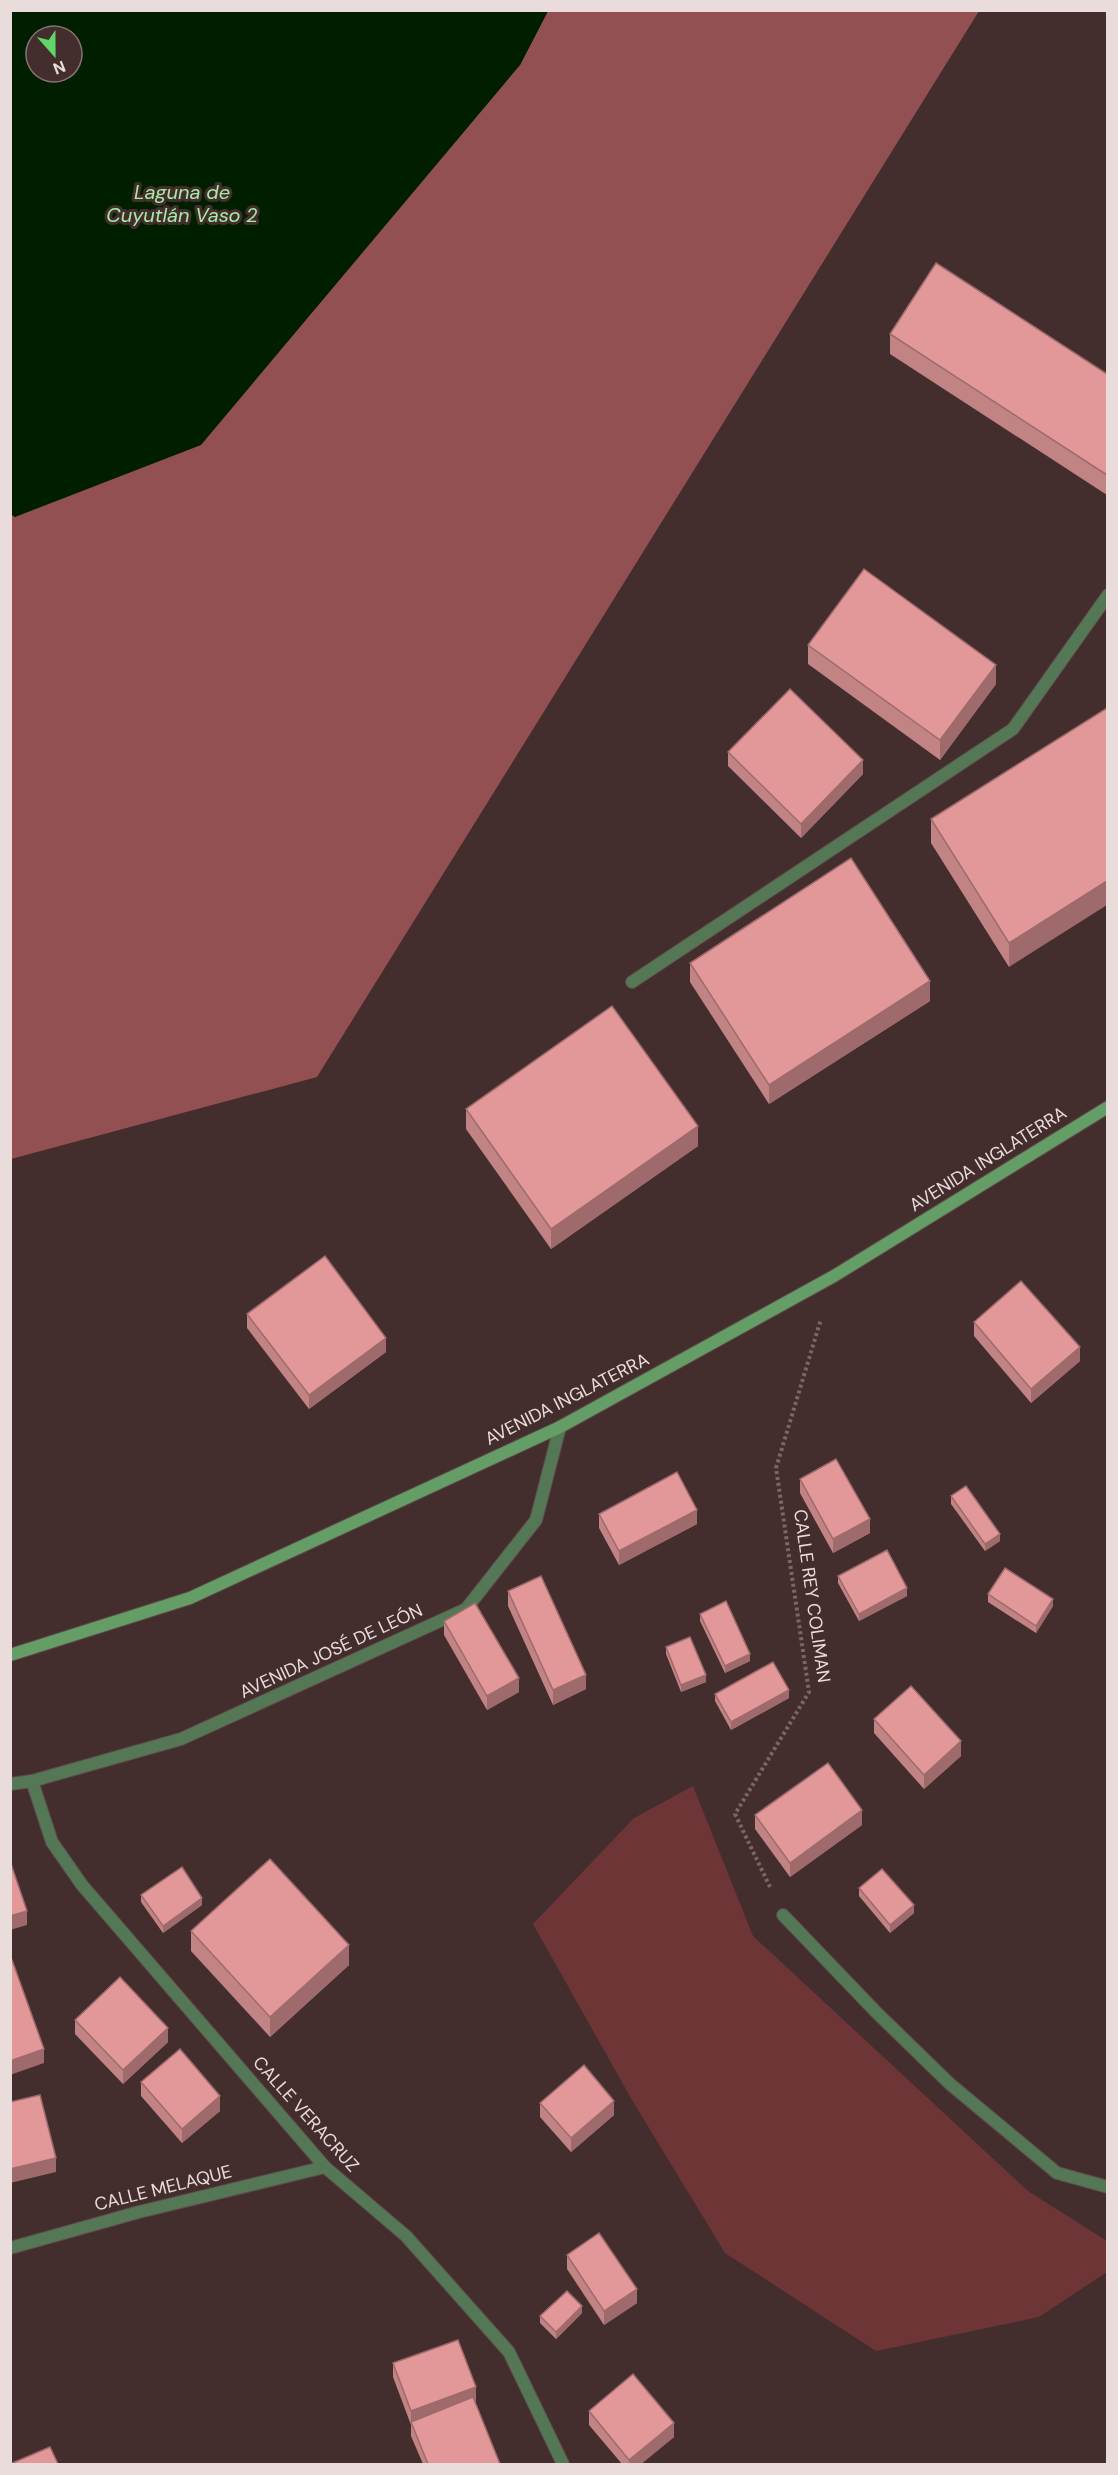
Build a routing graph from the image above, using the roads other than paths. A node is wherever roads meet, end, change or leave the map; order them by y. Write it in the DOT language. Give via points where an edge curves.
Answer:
graph roads {
  1 [pos="1107,595"];
  2 [pos="632,982"];
  3 [pos="1107,1107"];
  4 [pos="560,1427"];
  5 [pos="10,1655"];
  6 [pos="32,1780"];
  7 [pos="10,1784"];
  8 [pos="783,1915"];
  9 [pos="325,2167"];
  10 [pos="1107,2187"];
  11 [pos="10,2248"];
  12 [pos="563,2464"];
  1 -- 2 [label="street" via="1013,729"];
  3 -- 4 [label="main road, AVENIDA INGLATERRA" via="834,1276"];
  4 -- 5 [label="main road, AVENIDA INGLATERRA" via="190,1599"];
  4 -- 6 [label="street, AVENIDA JOSÉ DE LEÓN" via="536,1520 466,1609 181,1739"];
  6 -- 7 [label="street, AVENIDA JOSÉ DE LEÓN"];
  6 -- 9 [label="street, CALLE VERACRUZ" via="52,1842 81,1885"];
  8 -- 10 [label="street" via="950,2084 1057,2173"];
  9 -- 11 [label="street, CALLE MELAQUE"];
  9 -- 12 [label="street, CALLE VERACRUZ" via="406,2236 509,2352"];
}
